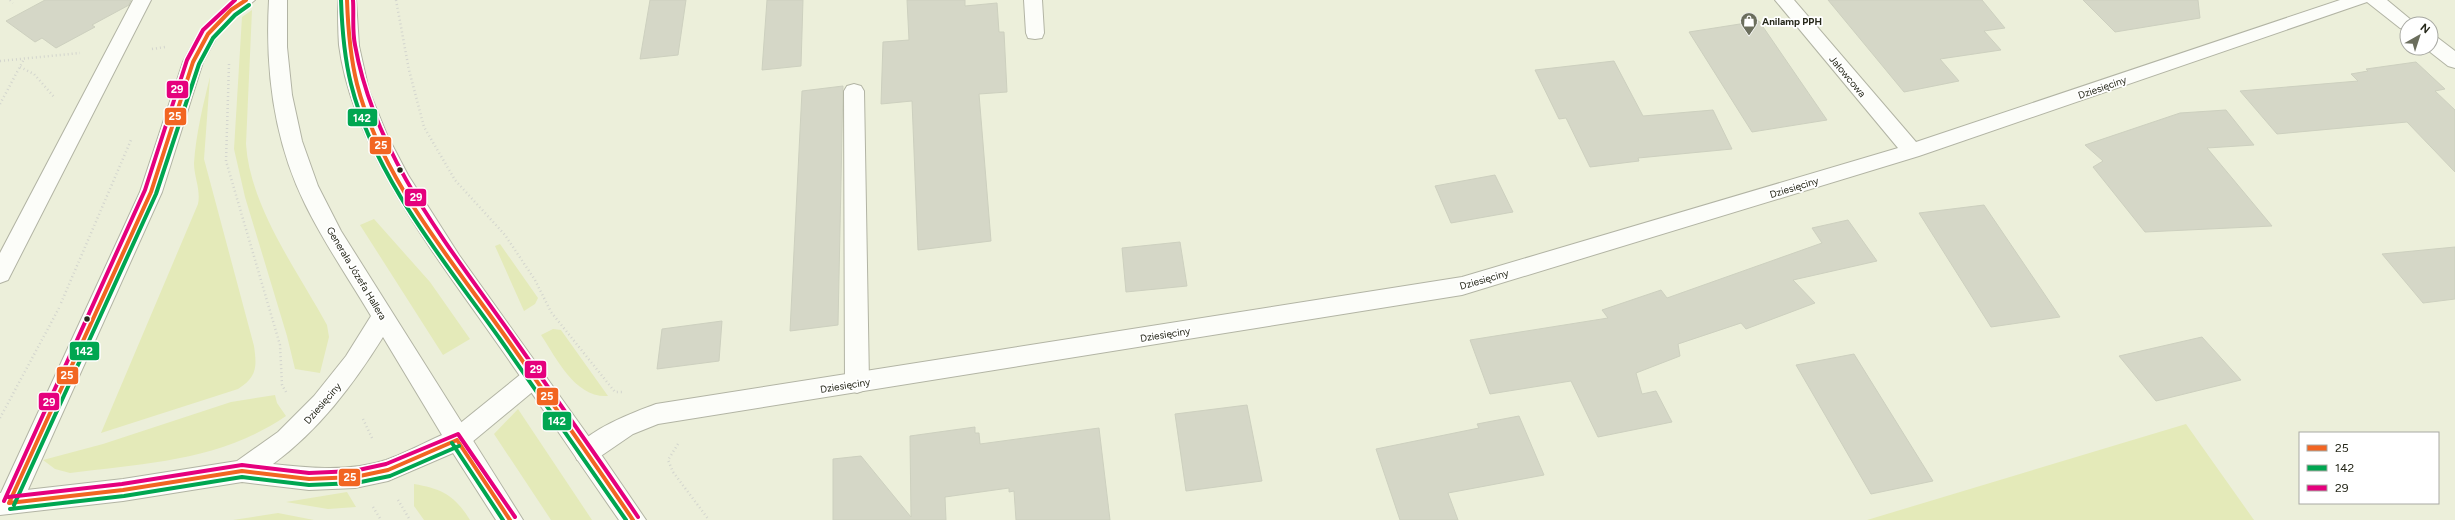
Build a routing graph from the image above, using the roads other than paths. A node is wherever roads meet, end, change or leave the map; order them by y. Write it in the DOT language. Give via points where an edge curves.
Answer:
graph roads {
  1 [pos="142,0"];
  2 [pos="278,0"];
  3 [pos="347,0"];
  4 [pos="1033,0"];
  5 [pos="1784,0"];
  6 [pos="2359,0"];
  7 [pos="2375,0"];
  8 [pos="238,5"];
  9 [pos="2399,18"];
  10 [pos="1035,33"];
  11 [pos="2439,49"];
  12 [pos="2455,61"];
  13 [pos="854,91"];
  14 [pos="1912,151"];
  15 [pos="0,274"];
  16 [pos="383,316"];
  17 [pos="534,377"];
  18 [pos="857,383"];
  19 [pos="457,440"];
  20 [pos="586,452"];
  21 [pos="242,471"];
  22 [pos="5,504"];
  23 [pos="510,520"];
  24 [pos="633,520"];
  1 -- 15 [label="street"];
  2 -- 16 [label="street, Generała Józefa Hallera" via="278,74 289,132 308,187 341,249"];
  3 -- 17 [label="street" via="353,70 383,149 424,220"];
  4 -- 10 [label="street"];
  5 -- 14 [label="street, Jałowcowa"];
  6 -- 14 [label="street, Dziesięciny"];
  7 -- 9 [label="street"];
  8 -- 22 [label="street" via="208,34 193,62 152,192"];
  11 -- 12 [label="street"];
  13 -- 18 [label="street"];
  14 -- 18 [label="street, Dziesięciny" via="1462,286"];
  16 -- 19 [label="street, Generała Józefa Hallera"];
  16 -- 21 [label="street, Dziesięciny" via="356,361 312,417 271,453"];
  17 -- 19 [label="street, Dziesięciny"];
  17 -- 20 [label="street"];
  18 -- 20 [label="street, Dziesięciny" via="656,414 624,427"];
  19 -- 21 [label="street, Dziesięciny" via="388,470 354,477 310,479"];
  19 -- 23 [label="street, Generała Józefa Hallera"];
  20 -- 24 [label="street"];
  21 -- 22 [label="street, Dziesięciny" via="123,490"];
}
